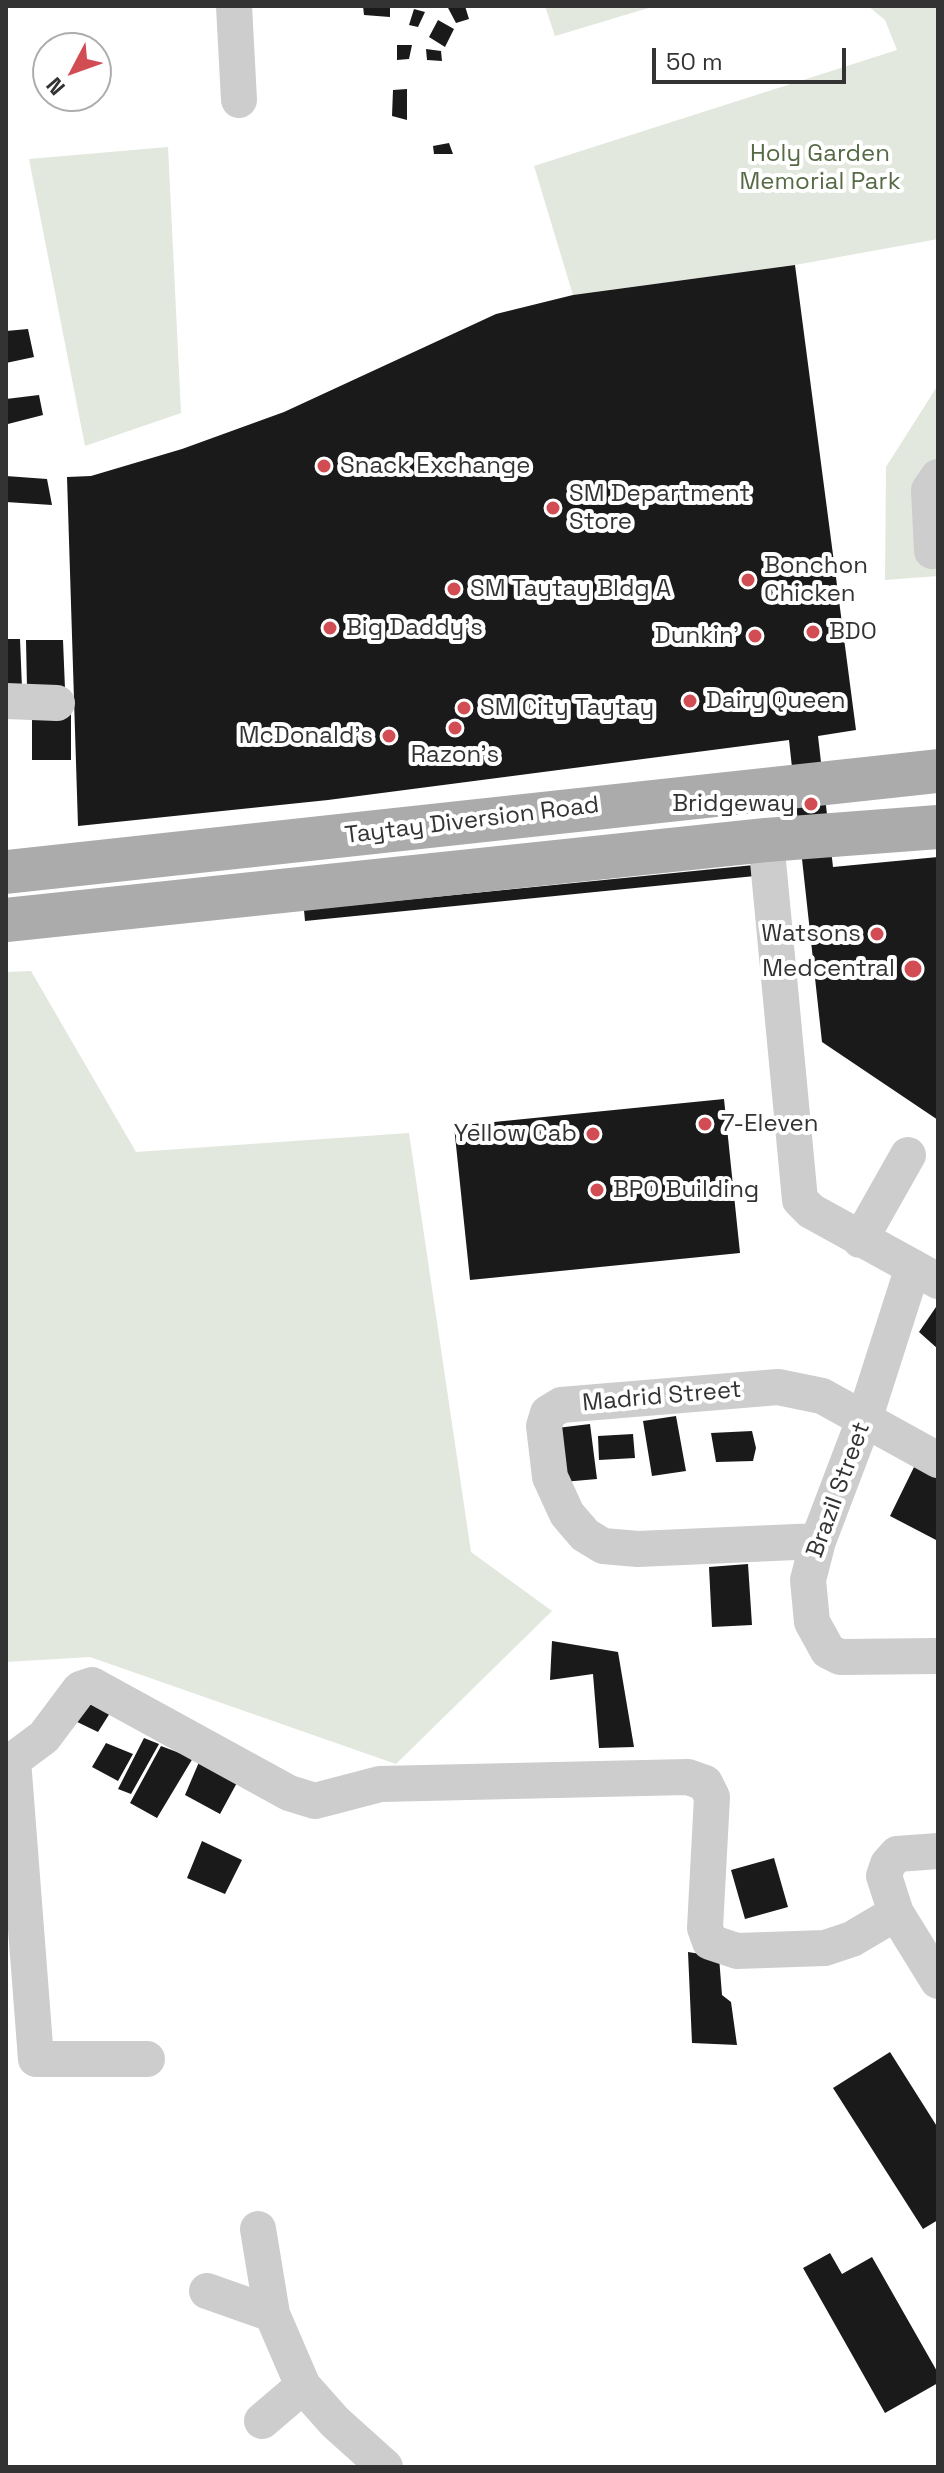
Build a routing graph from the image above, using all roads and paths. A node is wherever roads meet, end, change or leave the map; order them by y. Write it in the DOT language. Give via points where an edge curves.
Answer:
graph roads {
  1 [pos="234,6"];
  2 [pos="239,100"];
  3 [pos="938,477"];
  4 [pos="938,550"];
  5 [pos="6,701"];
  6 [pos="57,703"];
  7 [pos="938,771"];
  8 [pos="938,827"];
  9 [pos="766,840"];
  10 [pos="6,872"];
  11 [pos="6,920"];
  12 [pos="908,1155"];
  13 [pos="860,1240"];
  14 [pos="926,1274"];
  15 [pos="864,1420"];
  16 [pos="938,1460"];
  17 [pos="818,1541"];
  18 [pos="938,1656"];
  19 [pos="10,1760"];
  20 [pos="938,1851"];
  21 [pos="896,1913"];
  22 [pos="938,1981"];
  23 [pos="21,2058"];
  24 [pos="147,2059"];
  25 [pos="258,2229"];
  26 [pos="207,2291"];
  27 [pos="272,2314"];
  28 [pos="303,2386"];
  29 [pos="262,2421"];
  30 [pos="385,2467"];
  1 -- 2 [label="street"];
  3 -- 4 [label="street" via="929,490 932,551"];
  5 -- 6 [label="street"];
  7 -- 10 [label="main road, Taytay Diversion Road"];
  8 -- 9 [label="main road, Taytay Diversion Road"];
  9 -- 11 [label="main road, Taytay Diversion Road"];
  9 -- 13 [label="street" via="800,1200"];
  12 -- 13 [label="street"];
  13 -- 14 [label="street"];
  14 -- 15 [label="street, Brazil Street"];
  15 -- 16 [label="street, Madrid Street"];
  15 -- 17 [label="street, Brazil Street"];
  15 -- 17 [label="street, Madrid Street" via="822,1396 778,1387 561,1405 548,1413 544,1426 550,1477 567,1514 603,1546"];
  17 -- 18 [label="street, Brazil Street" via="808,1580 812,1622 828,1651 840,1657"];
  19 -- 21 [label="street" via="44,1737 80,1689 92,1685 289,1793 315,1801 380,1784 688,1777 705,1783 712,1797 705,1928 710,1942 737,1951 825,1948"];
  19 -- 23 [label="street"];
  20 -- 21 [label="street" via="897,1854 888,1864 884,1876"];
  21 -- 22 [label="street"];
  23 -- 24 [label="street"];
  25 -- 27 [label="street"];
  26 -- 27 [label="street"];
  27 -- 28 [label="street"];
  28 -- 29 [label="street"];
  28 -- 30 [label="street"];
}
